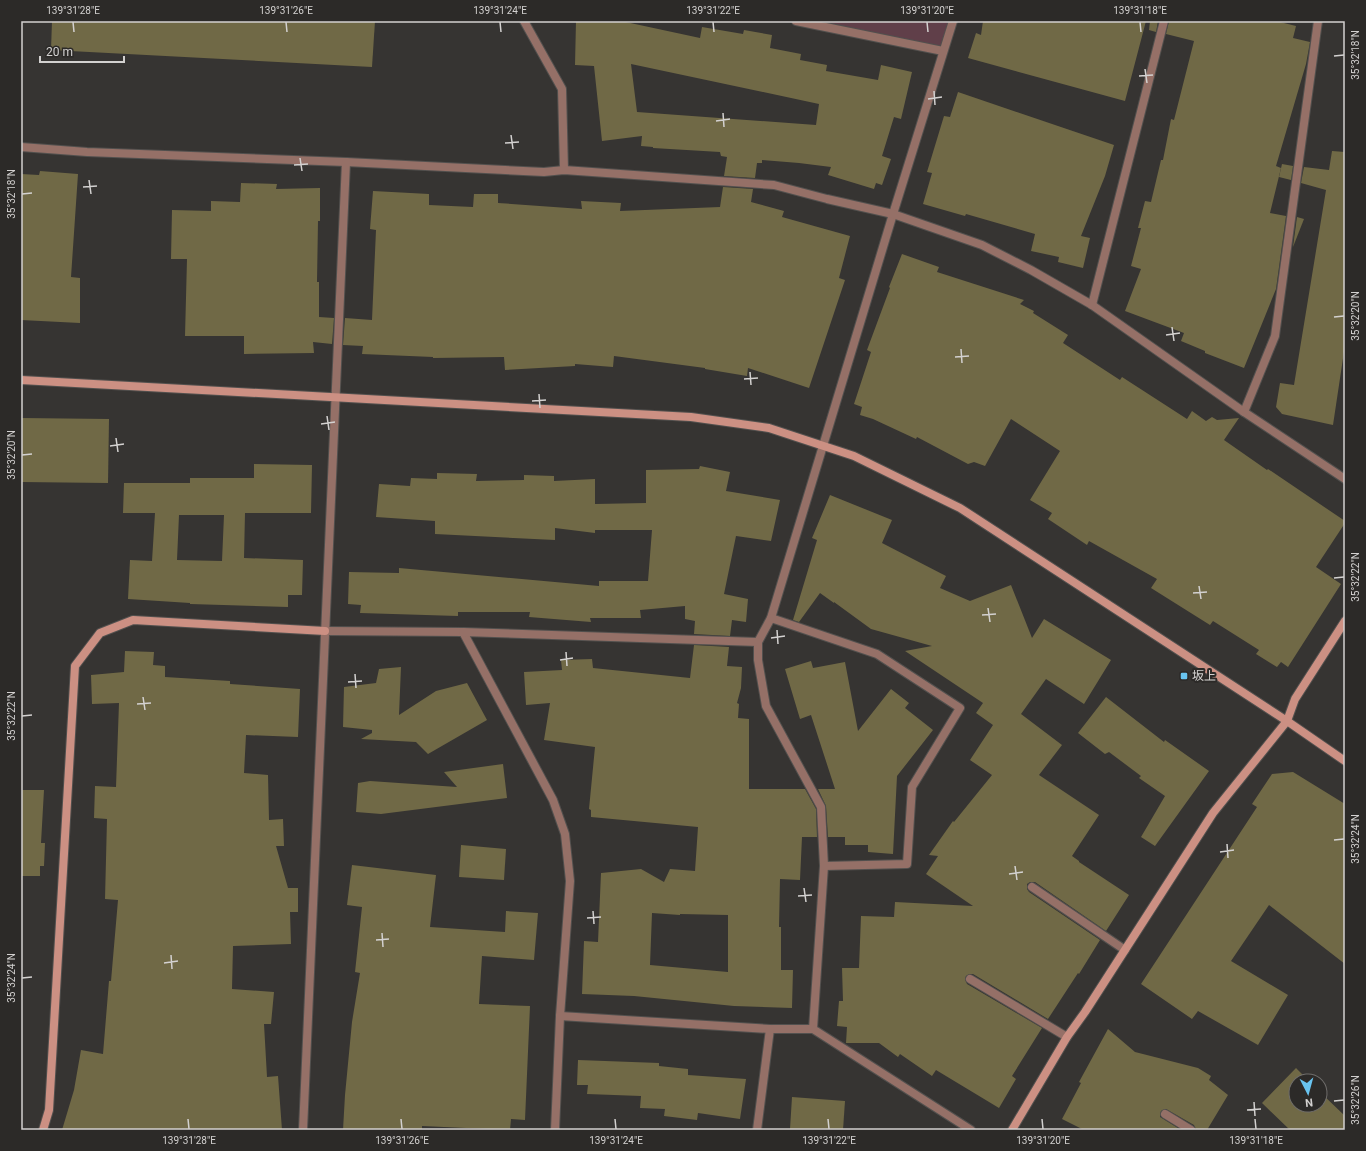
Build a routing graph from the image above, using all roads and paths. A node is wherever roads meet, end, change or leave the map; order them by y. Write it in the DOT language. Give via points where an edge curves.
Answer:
graph roads {
  1 [pos="524,21"];
  2 [pos="796,21"];
  3 [pos="952,21"];
  4 [pos="1164,21"];
  5 [pos="1318,21"];
  6 [pos="943,51"];
  7 [pos="21,146"];
  8 [pos="346,162"];
  9 [pos="564,170"];
  10 [pos="893,214"];
  11 [pos="1092,304"];
  12 [pos="21,380"];
  13 [pos="335,397"];
  14 [pos="1244,412"];
  15 [pos="822,446"];
  16 [pos="1345,479"];
  17 [pos="771,618"];
  18 [pos="1345,621"];
  19 [pos="325,631"];
  20 [pos="464,632"];
  21 [pos="758,642"];
  22 [pos="1287,721"];
  23 [pos="1345,761"];
  24 [pos="824,866"];
  25 [pos="1032,887"];
  26 [pos="1125,950"];
  27 [pos="970,978"];
  28 [pos="560,1016"];
  29 [pos="770,1029"];
  30 [pos="813,1029"];
  31 [pos="1067,1036"];
  32 [pos="1165,1114"];
  33 [pos="43,1130"];
  34 [pos="303,1130"];
  35 [pos="555,1130"];
  36 [pos="757,1130"];
  37 [pos="971,1130"];
  38 [pos="1012,1130"];
  39 [pos="1191,1130"];
  1 -- 9 [label="street" via="562,89"];
  2 -- 6 [label="street"];
  3 -- 6 [label="street"];
  4 -- 11 [label="street"];
  5 -- 14 [label="street" via="1274,336"];
  6 -- 10 [label="street"];
  7 -- 8 [label="street" via="87,152"];
  8 -- 9 [label="street" via="544,172"];
  8 -- 13 [label="street"];
  9 -- 10 [label="street" via="774,185"];
  10 -- 11 [label="street" via="982,245"];
  10 -- 15 [label="street"];
  11 -- 14 [label="street"];
  12 -- 13 [label="street"];
  13 -- 15 [label="street" via="692,417 769,428"];
  13 -- 19 [label="street"];
  14 -- 16 [label="street"];
  15 -- 17 [label="street"];
  15 -- 22 [label="street" via="854,456 960,508"];
  17 -- 21 [label="street"];
  17 -- 24 [label="street" via="878,654 960,708 912,787 907,864"];
  18 -- 22 [label="street" via="1295,699"];
  19 -- 20 [label="street"];
  19 -- 33 [label="street" via="133,620 100,633 75,666 49,1110"];
  19 -- 34 [label="street"];
  20 -- 21 [label="street"];
  20 -- 28 [label="street" via="553,800 566,834 570,881"];
  21 -- 24 [label="street" via="758,660 766,706 821,807"];
  22 -- 23 [label="street"];
  22 -- 26 [label="street" via="1213,813"];
  24 -- 30 [label="street"];
  25 -- 26 [label="street"];
  26 -- 31 [label="street"];
  27 -- 31 [label="street"];
  28 -- 29 [label="street"];
  28 -- 35 [label="street"];
  29 -- 30 [label="street"];
  29 -- 36 [label="street"];
  30 -- 37 [label="street"];
  31 -- 38 [label="street"];
  32 -- 39 [label="street"];
}
